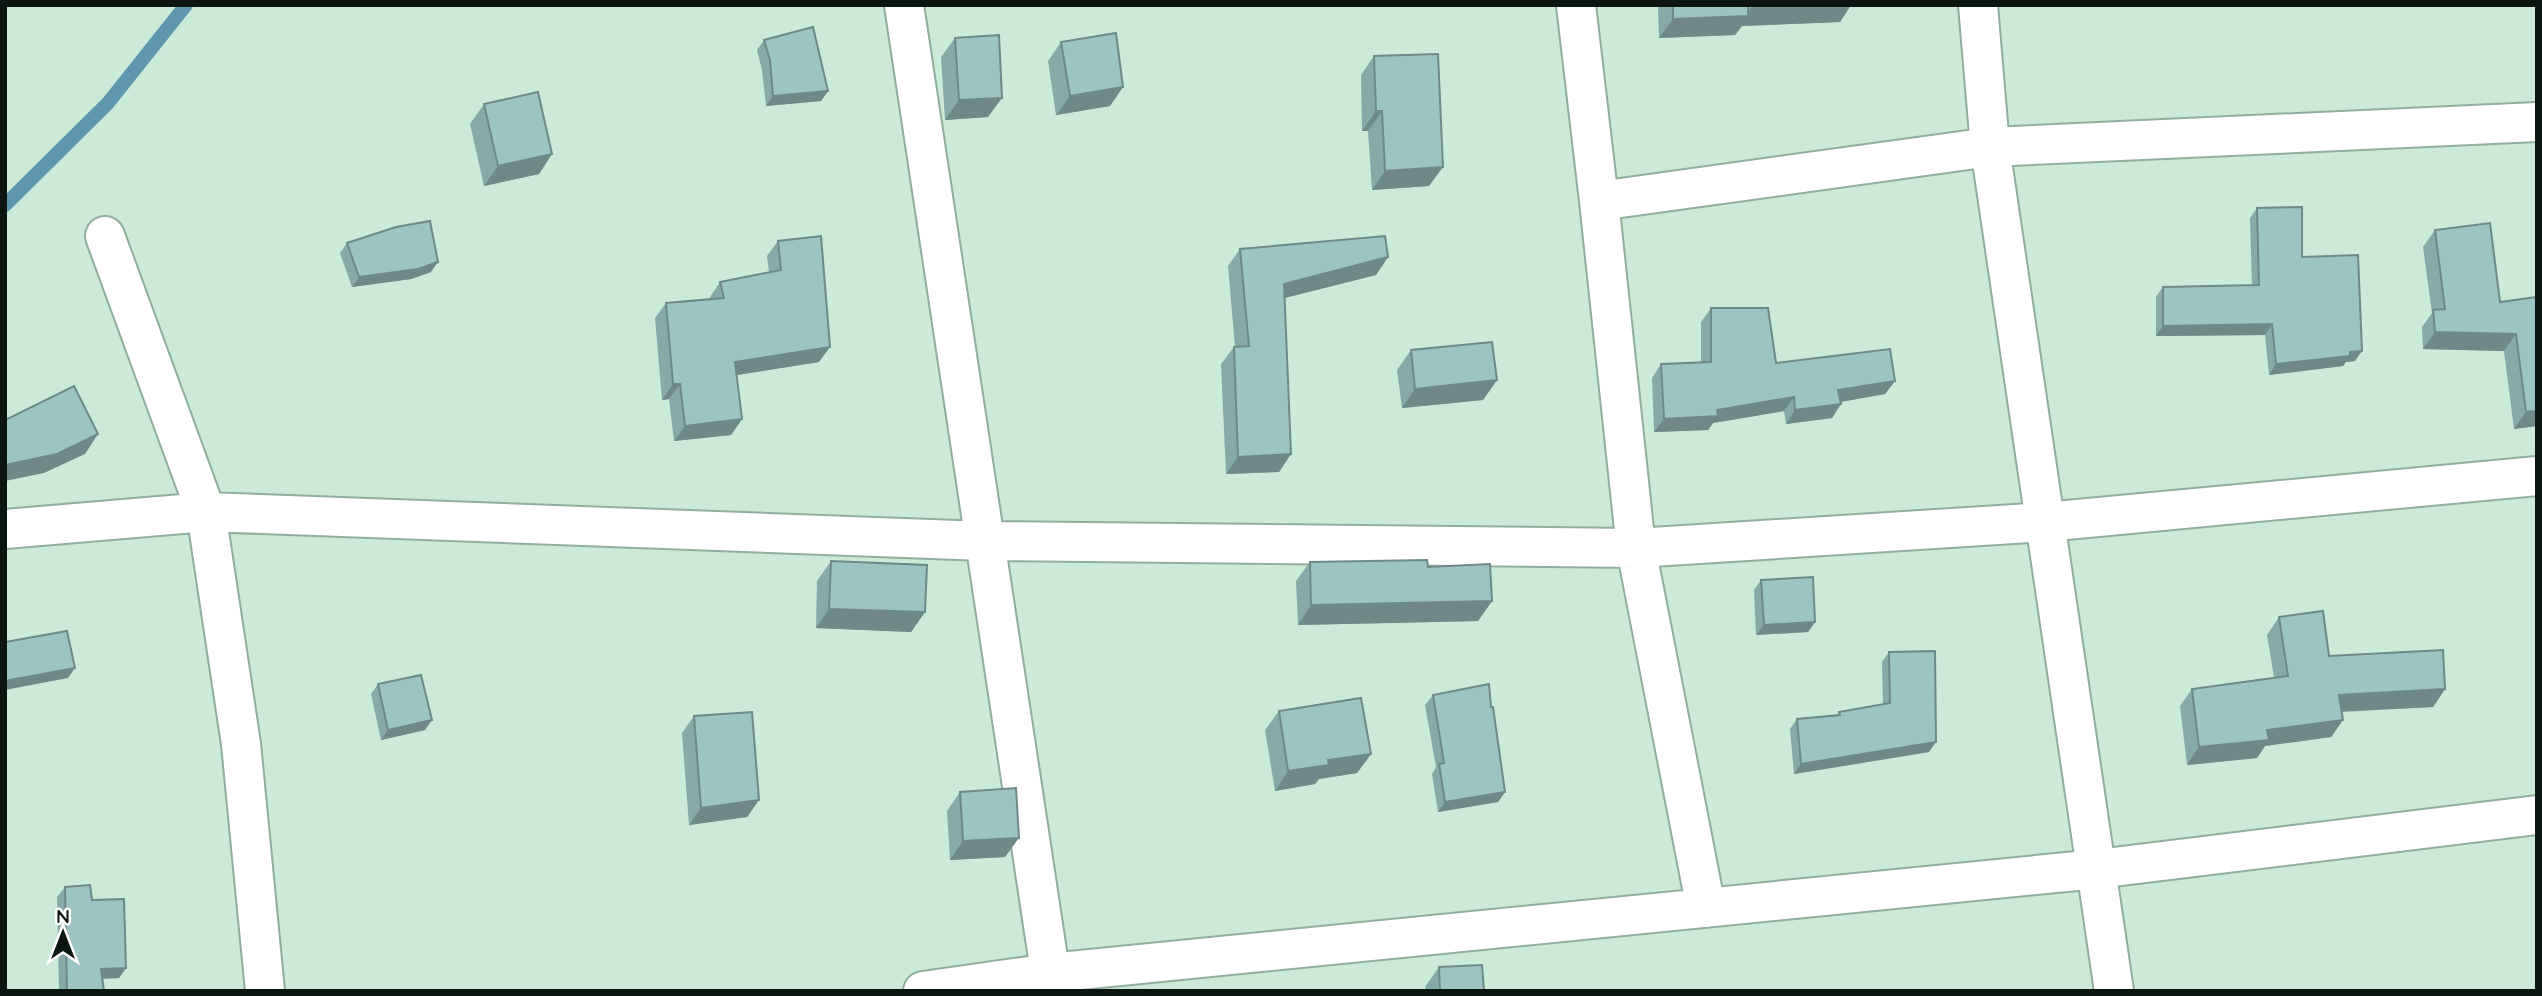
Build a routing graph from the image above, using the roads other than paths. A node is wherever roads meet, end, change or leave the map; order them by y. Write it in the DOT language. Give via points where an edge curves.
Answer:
graph roads {
  1 [pos="904,5"];
  2 [pos="1576,5"];
  3 [pos="1978,5"];
  4 [pos="2537,122"];
  5 [pos="1990,147"];
  6 [pos="1599,201"];
  7 [pos="105,236"];
  8 [pos="2537,476"];
  9 [pos="206,512"];
  10 [pos="2045,522"];
  11 [pos="5,529"];
  12 [pos="985,541"];
  13 [pos="1636,548"];
  14 [pos="2537,815"];
  15 [pos="2097,869"];
  16 [pos="1706,908"];
  17 [pos="1052,982"];
  18 [pos="265,991"];
  19 [pos="923,991"];
  20 [pos="2114,991"];
  1 -- 12 [label="street"];
  2 -- 6 [label="street"];
  3 -- 5 [label="street"];
  4 -- 5 [label="street"];
  5 -- 6 [label="street"];
  5 -- 10 [label="street"];
  6 -- 13 [label="street"];
  7 -- 9 [label="street"];
  8 -- 10 [label="street"];
  9 -- 11 [label="street"];
  9 -- 12 [label="street"];
  9 -- 18 [label="street" via="241,744"];
  10 -- 13 [label="street"];
  10 -- 15 [label="street"];
  12 -- 13 [label="street"];
  12 -- 17 [label="street"];
  13 -- 16 [label="street"];
  14 -- 15 [label="street"];
  15 -- 16 [label="street"];
  15 -- 20 [label="street"];
  16 -- 17 [label="street"];
  17 -- 19 [label="street"];
}
